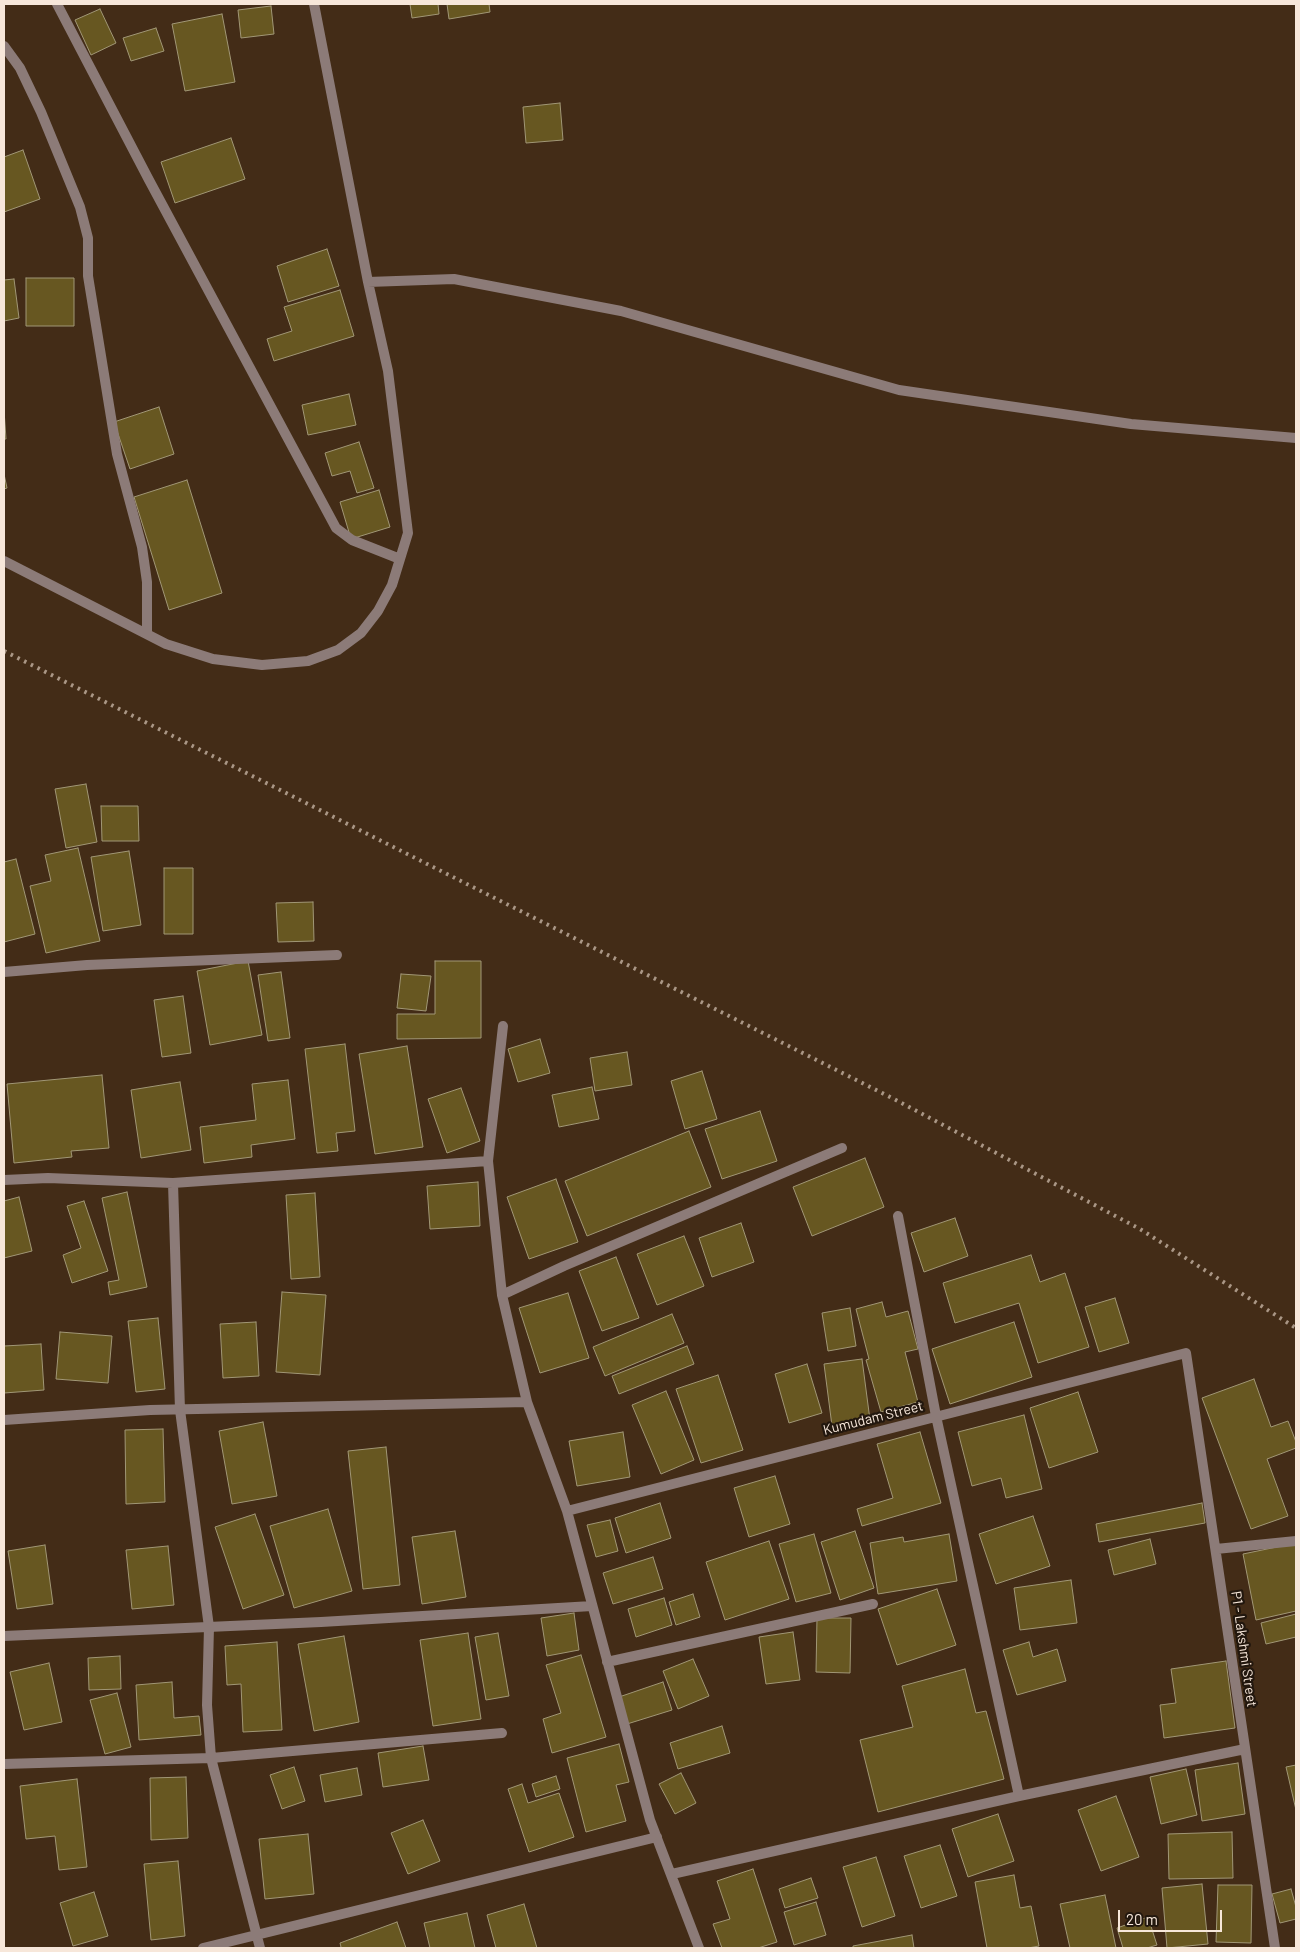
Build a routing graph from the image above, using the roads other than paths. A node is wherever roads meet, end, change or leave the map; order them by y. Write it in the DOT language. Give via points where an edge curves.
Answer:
graph roads {
  1 [pos="57,4"];
  2 [pos="314,4"];
  3 [pos="4,46"];
  4 [pos="368,282"];
  5 [pos="1296,438"];
  6 [pos="400,559"];
  7 [pos="4,561"];
  8 [pos="147,634"];
  9 [pos="337,955"];
  10 [pos="4,972"];
  11 [pos="503,1026"];
  12 [pos="842,1148"];
  13 [pos="488,1161"];
  14 [pos="4,1180"];
  15 [pos="173,1183"];
  16 [pos="898,1216"];
  17 [pos="502,1295"];
  18 [pos="1186,1353"];
  19 [pos="527,1402"];
  20 [pos="180,1410"];
  21 [pos="936,1416"];
  22 [pos="4,1420"];
  23 [pos="567,1512"];
  24 [pos="1296,1541"];
  25 [pos="1216,1548"];
  26 [pos="873,1604"];
  27 [pos="592,1606"];
  28 [pos="208,1627"];
  29 [pos="4,1636"];
  30 [pos="607,1662"];
  31 [pos="502,1733"];
  32 [pos="1245,1749"];
  33 [pos="212,1758"];
  34 [pos="4,1764"];
  35 [pos="1018,1796"];
  36 [pos="657,1837"];
  37 [pos="672,1874"];
  38 [pos="256,1936"];
  39 [pos="203,1948"];
  40 [pos="260,1948"];
  41 [pos="699,1948"];
  42 [pos="1275,1948"];
  1 -- 6 [label="street" via="336,528 352,540"];
  2 -- 4 [label="street"];
  3 -- 8 [label="street" via="20,68 41,112 80,207 88,238 88,276 114,434 142,547 147,582"];
  4 -- 5 [label="street" via="454,279 622,311 899,390 1131,424"];
  4 -- 6 [label="street" via="388,371 408,533"];
  6 -- 8 [label="street" via="392,585 360,633 338,650 308,661 262,665 213,660"];
  7 -- 8 [label="street"];
  9 -- 10 [label="street" via="88,965"];
  11 -- 13 [label="street"];
  12 -- 17 [label="street"];
  13 -- 15 [label="street"];
  13 -- 17 [label="street"];
  14 -- 15 [label="street" via="48,1178"];
  15 -- 20 [label="street"];
  16 -- 21 [label="street"];
  17 -- 19 [label="street"];
  18 -- 21 [label="street, Kumudam Street"];
  18 -- 25 [label="street, P1 - Lakshmi Street"];
  19 -- 20 [label="street"];
  19 -- 23 [label="street"];
  20 -- 22 [label="street"];
  20 -- 28 [label="street"];
  21 -- 23 [label="street, Kumudam Street"];
  21 -- 35 [label="street"];
  23 -- 27 [label="street"];
  24 -- 25 [label="street"];
  25 -- 32 [label="street, P1 - Lakshmi Street"];
  26 -- 30 [label="street"];
  27 -- 28 [label="street"];
  27 -- 30 [label="street"];
  28 -- 29 [label="street"];
  28 -- 33 [label="street" via="207,1705"];
  30 -- 36 [label="street"];
  31 -- 33 [label="street"];
  32 -- 35 [label="street"];
  32 -- 42 [label="street, P1 - Lakshmi Street"];
  33 -- 34 [label="street"];
  33 -- 38 [label="street"];
  35 -- 37 [label="street"];
  36 -- 37 [label="street"];
  36 -- 38 [label="street"];
  37 -- 41 [label="street"];
  38 -- 39 [label="street"];
  38 -- 40 [label="street"];
}
